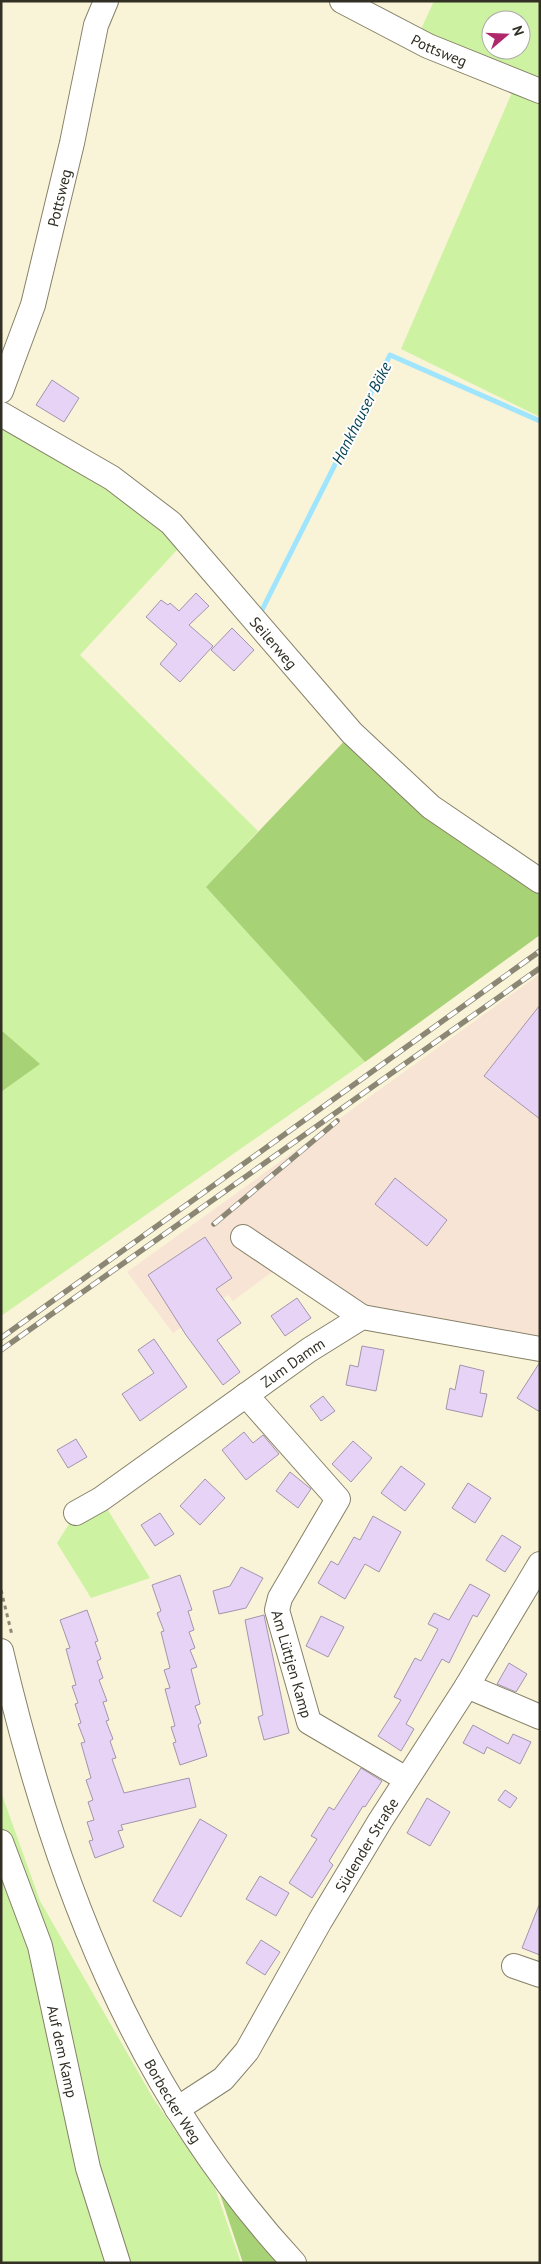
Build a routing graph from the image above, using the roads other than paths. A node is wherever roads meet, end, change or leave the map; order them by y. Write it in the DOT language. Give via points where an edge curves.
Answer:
graph roads {
  1 [pos="106,1"];
  2 [pos="342,1"];
  3 [pos="540,91"];
  4 [pos="1,391"];
  5 [pos="1,414"];
  6 [pos="540,881"];
  7 [pos="243,1237"];
  8 [pos="362,1317"];
  9 [pos="540,1349"];
  10 [pos="246,1395"];
  11 [pos="76,1513"];
  12 [pos="540,1564"];
  13 [pos="1,1651"];
  14 [pos="467,1686"];
  15 [pos="540,1717"];
  16 [pos="406,1779"];
  17 [pos="1,1842"];
  18 [pos="514,1966"];
  19 [pos="540,1975"];
  20 [pos="177,2108"];
  21 [pos="118,2263"];
  22 [pos="294,2263"];
  1 -- 4 [label="street, Pottsweg" via="96,25 33,305"];
  2 -- 3 [label="street, Pottsweg" via="428,46"];
  5 -- 6 [label="street, Seilerweg" via="112,478 171,523 381,762 431,807"];
  7 -- 8 [label="street"];
  8 -- 9 [label="street"];
  8 -- 10 [label="street, Zum Damm"];
  10 -- 11 [label="street, Zum Damm" via="101,1499"];
  10 -- 16 [label="street, Am Lüttjen Kamp" via="338,1499 280,1598 277,1610 309,1722"];
  12 -- 14 [label="street, Südender Straße"];
  13 -- 20 [label="street, Borbecker Weg" via="56,1853 82,1921 139,2042"];
  14 -- 15 [label="street"];
  14 -- 16 [label="street, Südender Straße"];
  16 -- 20 [label="street, Südender Straße" via="320,1920 247,2051 222,2079"];
  17 -- 21 [label="street, Auf dem Kamp" via="40,1946 88,2168"];
  18 -- 19 [label="street"];
  20 -- 22 [label="street, Borbecker Weg" via="236,2192"];
}
